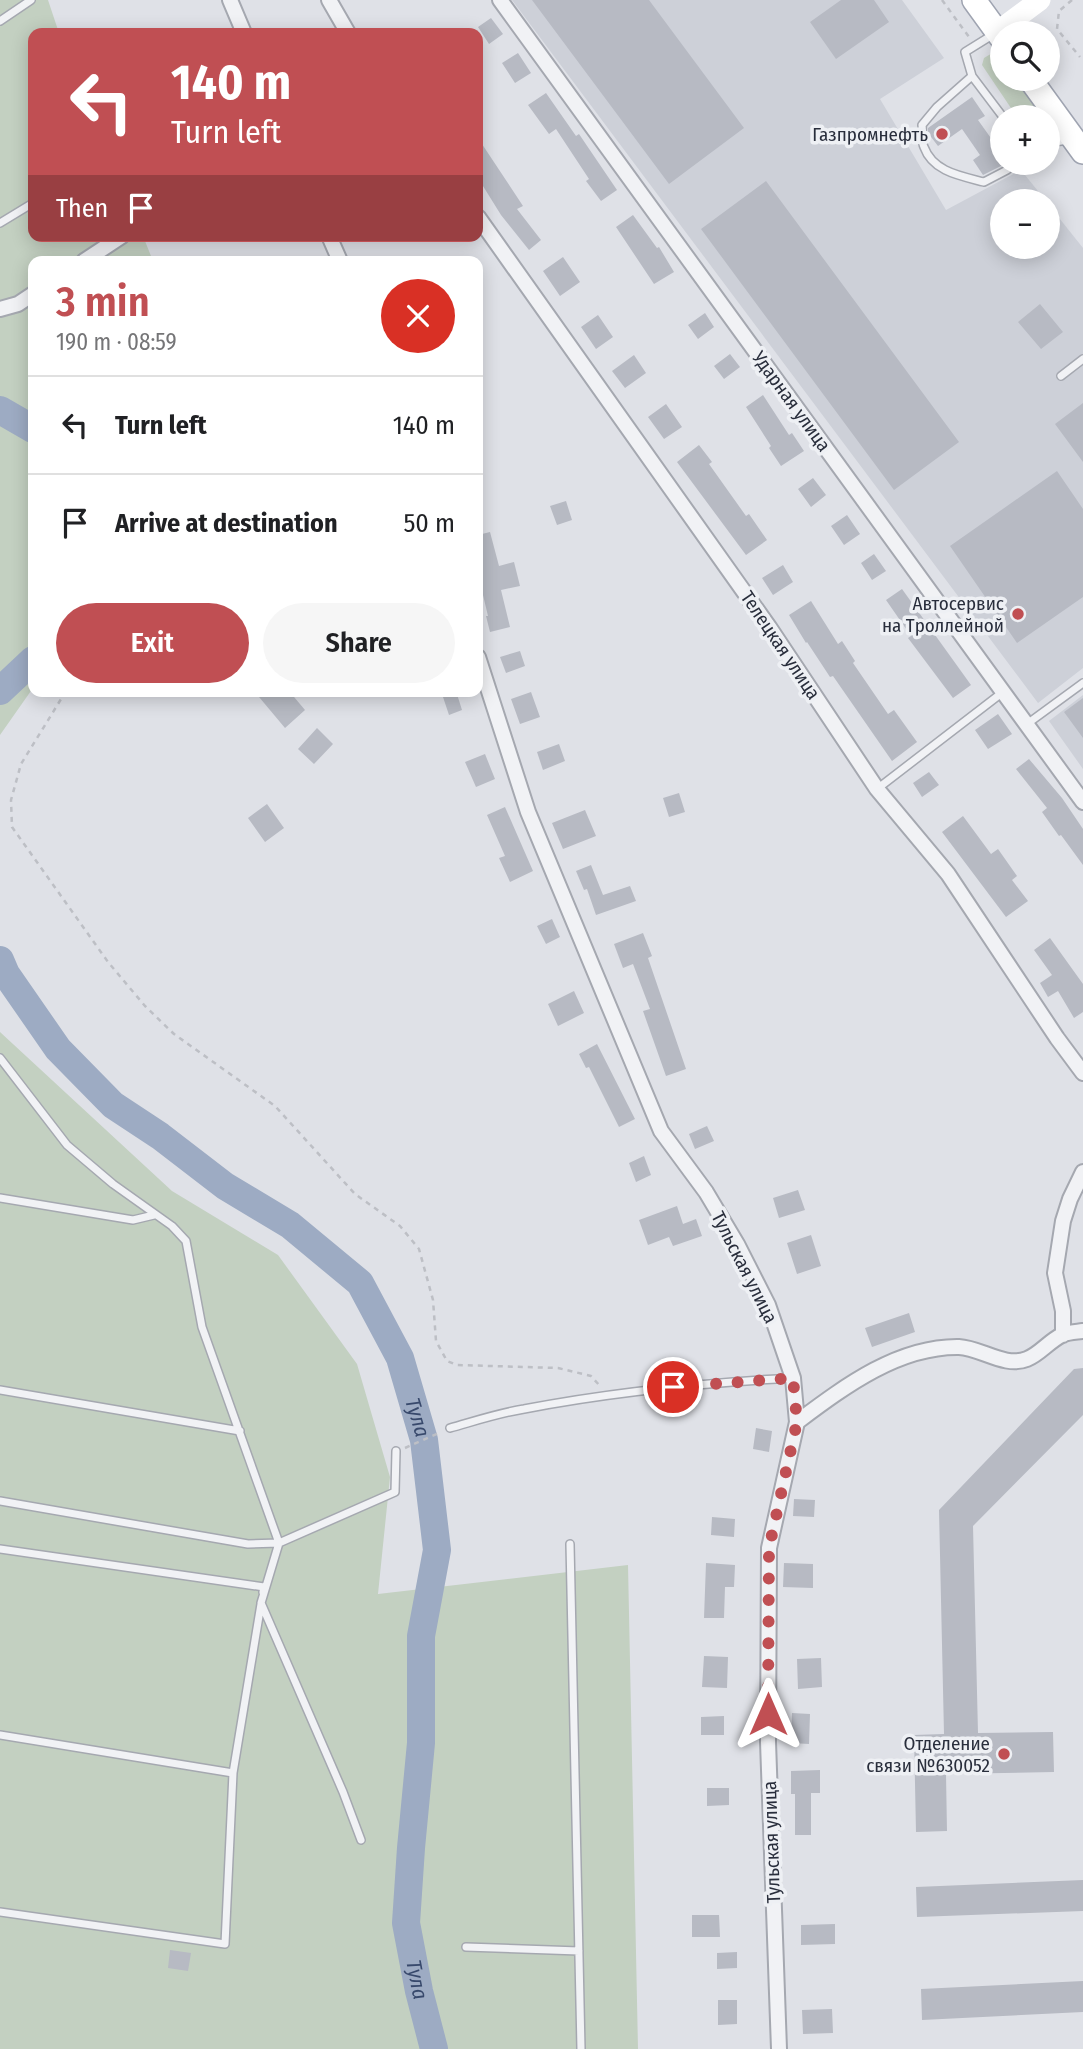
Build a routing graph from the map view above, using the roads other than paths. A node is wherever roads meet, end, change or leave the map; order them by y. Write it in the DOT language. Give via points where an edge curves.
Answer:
graph roads {
  1 [pos="31,0"];
  2 [pos="230,0"];
  3 [pos="330,0"];
  4 [pos="500,0"];
  5 [pos="974,0"];
  6 [pos="1040,0"];
  7 [pos="0,21"];
  8 [pos="1017,21"];
  9 [pos="990,22"];
  10 [pos="242,28"];
  11 [pos="345,28"];
  12 [pos="990,40"];
  13 [pos="972,76"];
  14 [pos="1039,91"];
  15 [pos="994,105"];
  16 [pos="1060,144"];
  17 [pos="1078,146"];
  18 [pos="997,175"];
  19 [pos="28,206"];
  20 [pos="0,223"];
  21 [pos="483,224"];
  22 [pos="112,242"];
  23 [pos="91,256"];
  24 [pos="28,297"];
  25 [pos="0,309"];
  26 [pos="1083,359"];
  27 [pos="1061,376"];
  28 [pos="483,672"];
  29 [pos="1083,683"];
  30 [pos="1003,692"];
  31 [pos="1027,724"];
  32 [pos="877,789"];
  33 [pos="1083,802"];
  34 [pos="0,1058"];
  35 [pos="1083,1073"];
  36 [pos="1083,1171"];
  37 [pos="0,1198"];
  38 [pos="154,1214"];
  39 [pos="1083,1331"];
  40 [pos="1063,1335"];
  41 [pos="793,1378"];
  42 [pos="0,1390"];
  43 [pos="797,1422"];
  44 [pos="450,1428"];
  45 [pos="240,1431"];
  46 [pos="397,1451"];
  47 [pos="0,1501"];
  48 [pos="279,1543"];
  49 [pos="570,1544"];
  50 [pos="0,1549"];
  51 [pos="261,1603"];
  52 [pos="0,1735"];
  53 [pos="233,1773"];
  54 [pos="361,1840"];
  55 [pos="0,1912"];
  56 [pos="467,1947"];
  57 [pos="579,1951"];
  58 [pos="582,2049"];
  59 [pos="779,2049"];
  1 -- 7 [label="lane"];
  2 -- 10 [label="street"];
  3 -- 11 [label="street"];
  4 -- 30 [label="street, Ударная улица"];
  5 -- 9 [label="main road"];
  6 -- 8 [label="street"];
  12 -- 13 [label="lane" via="965,52"];
  13 -- 15 [label="lane"];
  13 -- 18 [label="lane" via="922,125 924,147 938,166 957,175 984,182"];
  14 -- 17 [label="main road"];
  16 -- 17 [label="lane"];
  19 -- 20 [label="lane"];
  21 -- 32 [label="street, Телецкая улица" via="769,627"];
  22 -- 23 [label="street"];
  24 -- 25 [label="street"];
  26 -- 27 [label="lane"];
  28 -- 41 [label="street, Тульская улица" via="528,812 661,1131 737,1244 768,1305"];
  29 -- 31 [label="lane"];
  30 -- 31 [label="street, Ударная улица"];
  30 -- 32 [label="lane"];
  31 -- 33 [label="street, Ударная улица"];
  32 -- 35 [label="street, Телецкая улица" via="948,874"];
  34 -- 38 [label="lane" via="67,1144"];
  36 -- 40 [label="street" via="1063,1221 1055,1273"];
  37 -- 38 [label="lane" via="133,1220"];
  38 -- 45 [label="lane" via="186,1241 202,1327"];
  39 -- 40 [label="street"];
  40 -- 43 [label="street" via="1026,1360 1000,1359 963,1347 912,1354 837,1392"];
  41 -- 43 [label="street, Тульская улица"];
  41 -- 44 [label="lane" via="695,1384 608,1396 523,1409"];
  42 -- 45 [label="lane"];
  43 -- 59 [label="street, Тульская улица" via="769,1548 768,1742"];
  45 -- 48 [label="lane"];
  46 -- 48 [label="lane" via="395,1492"];
  47 -- 48 [label="lane" via="248,1544"];
  48 -- 51 [label="lane"];
  49 -- 57 [label="lane"];
  50 -- 51 [label="lane" via="264,1587"];
  51 -- 53 [label="lane"];
  51 -- 54 [label="lane"];
  52 -- 53 [label="lane"];
  53 -- 55 [label="lane" via="225,1944"];
  56 -- 57 [label="lane"];
  57 -- 58 [label="lane"];
}
